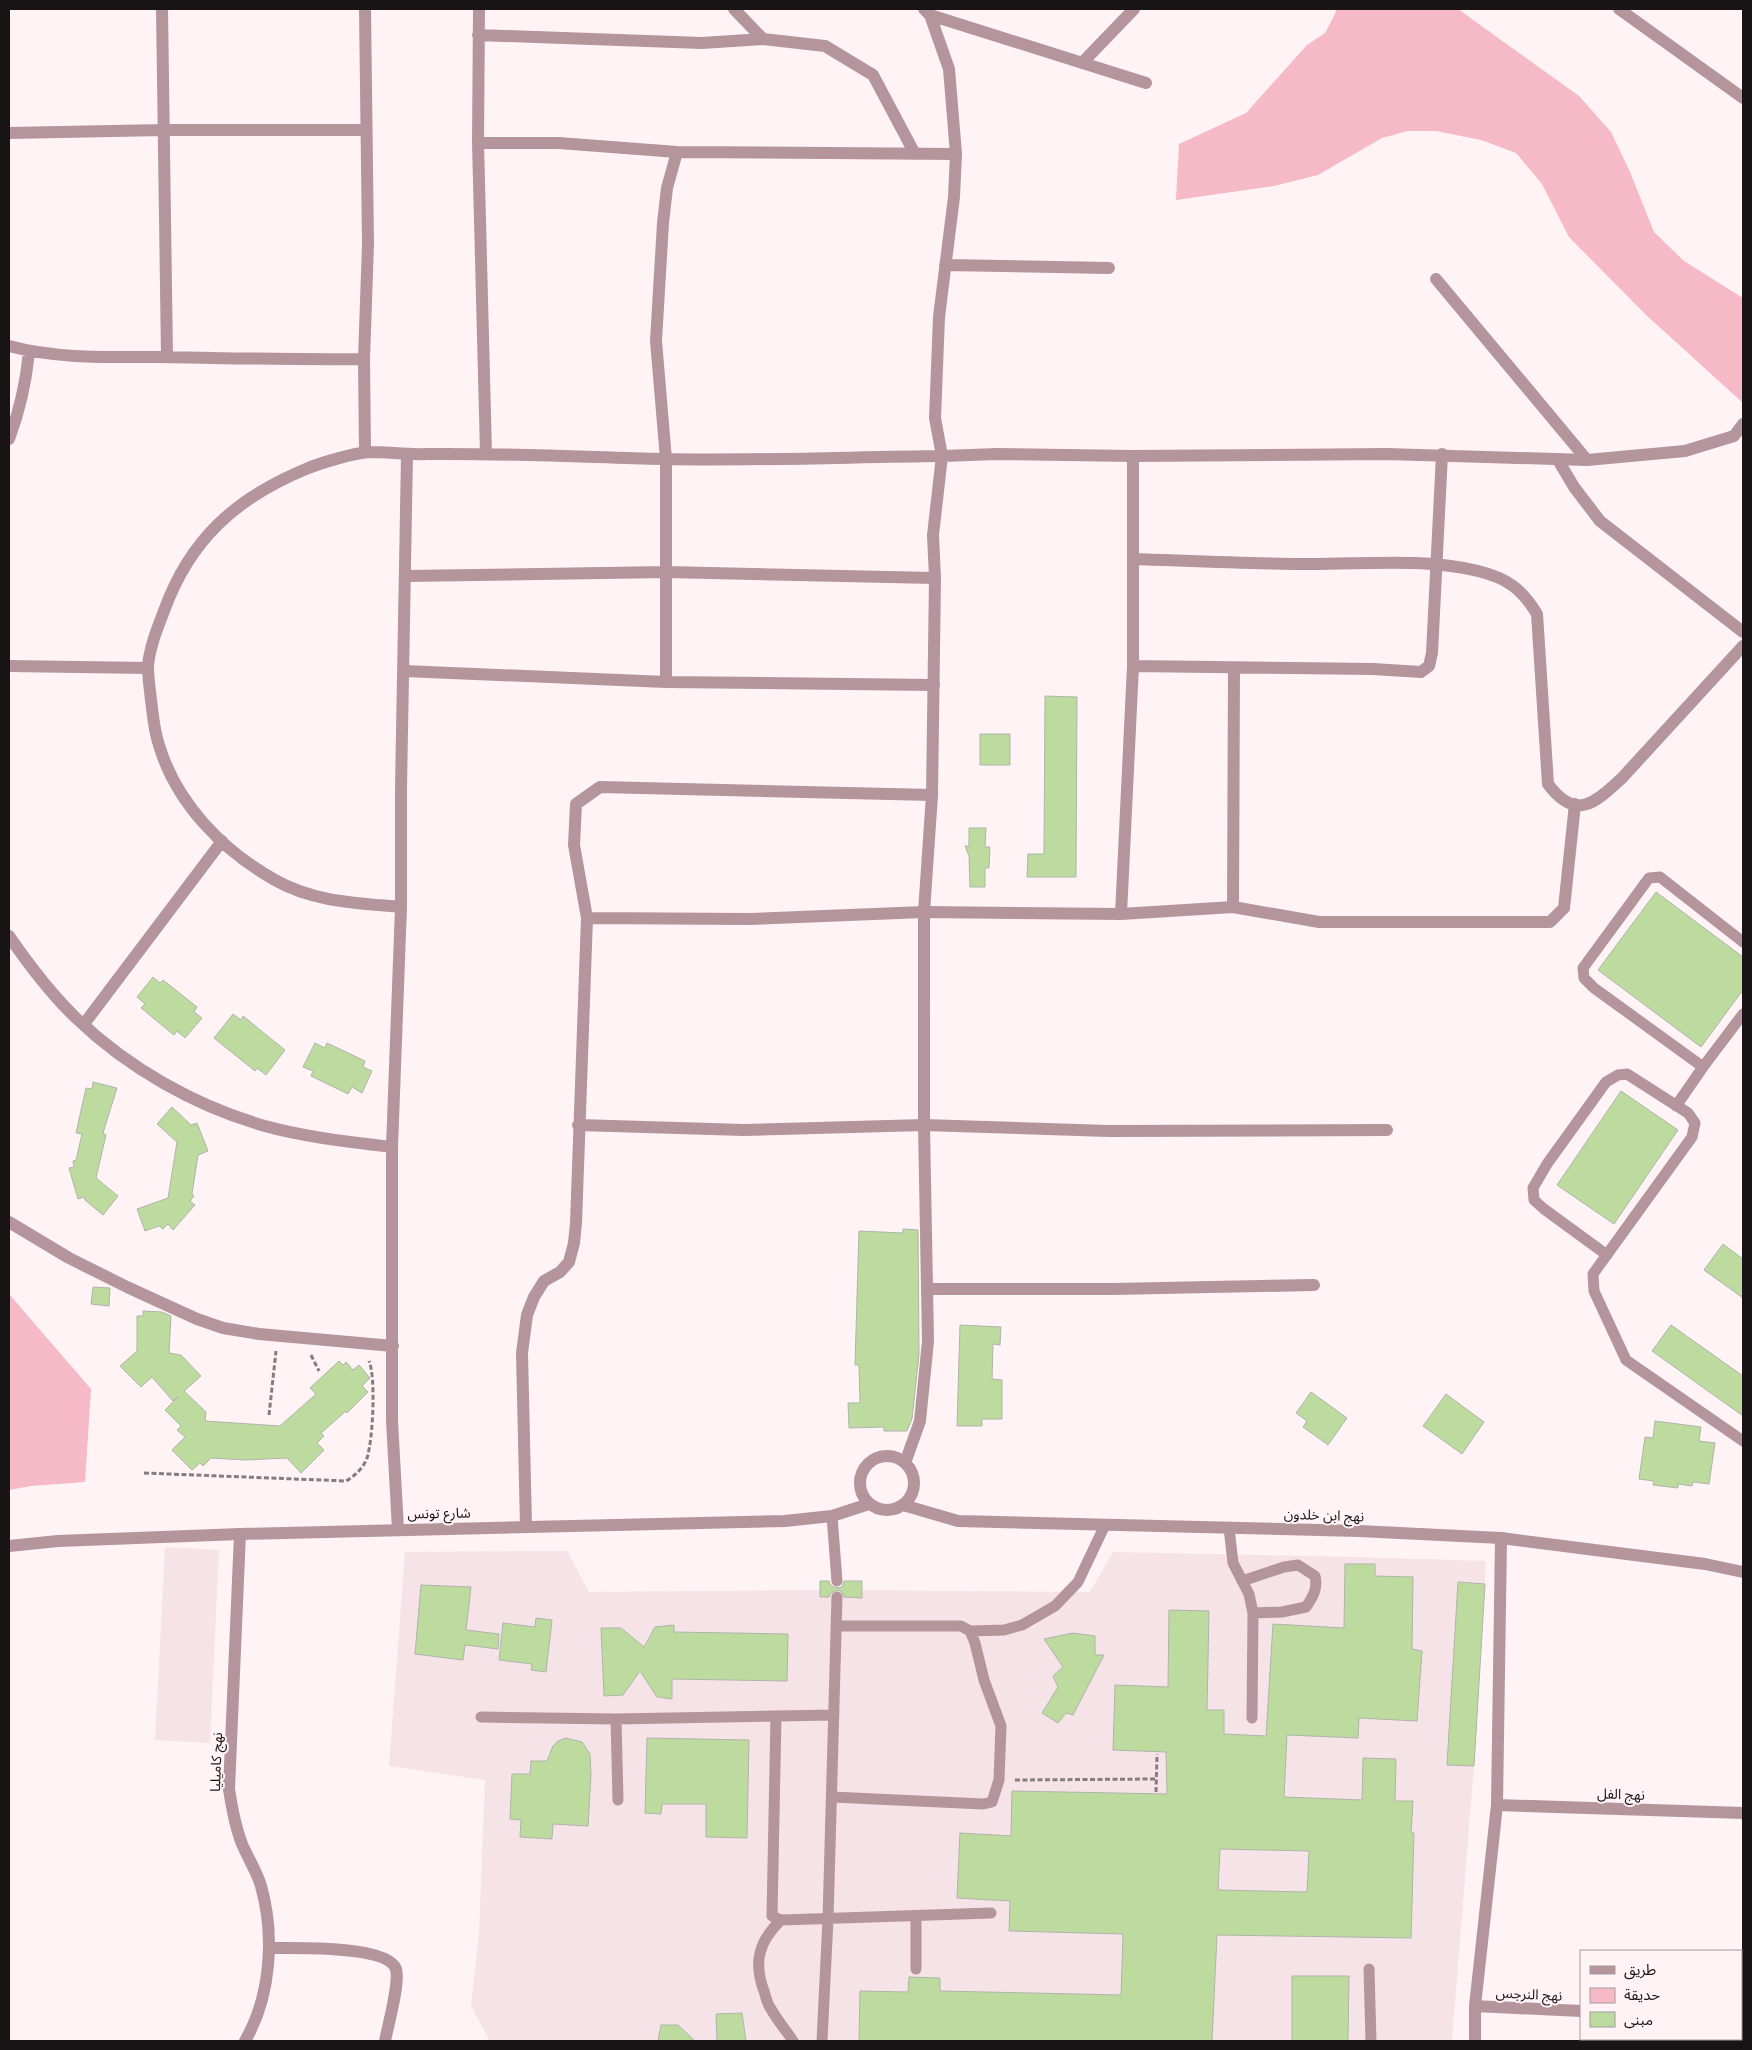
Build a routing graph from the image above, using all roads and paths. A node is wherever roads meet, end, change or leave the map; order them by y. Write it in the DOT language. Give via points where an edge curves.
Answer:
graph roads {
  1 [pos="162,9"];
  2 [pos="365,9"];
  3 [pos="479,9"];
  4 [pos="734,9"];
  5 [pos="1134,9"];
  6 [pos="1619,9"];
  7 [pos="927,12"];
  8 [pos="478,35"];
  9 [pos="763,39"];
  10 [pos="1082,63"];
  11 [pos="1146,83"];
  12 [pos="1743,98"];
  13 [pos="163,130"];
  14 [pos="365,130"];
  15 [pos="9,133"];
  16 [pos="478,144"];
  17 [pos="677,152"];
  18 [pos="915,154"];
  19 [pos="956,154"];
  20 [pos="945,265"];
  21 [pos="1109,268"];
  22 [pos="1436,279"];
  23 [pos="9,346"];
  24 [pos="29,352"];
  25 [pos="167,358"];
  26 [pos="364,359"];
  27 [pos="1743,424"];
  28 [pos="9,439"];
  29 [pos="365,452"];
  30 [pos="486,453"];
  31 [pos="1442,454"];
  32 [pos="407,455"];
  33 [pos="942,456"];
  34 [pos="1133,456"];
  35 [pos="666,459"];
  36 [pos="1558,460"];
  37 [pos="1587,460"];
  38 [pos="1134,559"];
  39 [pos="1437,564"];
  40 [pos="666,572"];
  41 [pos="406,576"];
  42 [pos="935,578"];
  43 [pos="1743,632"];
  44 [pos="1743,646"];
  45 [pos="9,666"];
  46 [pos="1133,666"];
  47 [pos="148,668"];
  48 [pos="1234,669"];
  49 [pos="404,672"];
  50 [pos="666,682"];
  51 [pos="934,685"];
  52 [pos="932,795"];
  53 [pos="1575,804"];
  54 [pos="222,841"];
  55 [pos="401,907"];
  56 [pos="1233,907"];
  57 [pos="924,912"];
  58 [pos="1120,914"];
  59 [pos="587,918"];
  60 [pos="9,936"];
  61 [pos="1743,942"];
  62 [pos="1743,1014"];
  63 [pos="84,1024"];
  64 [pos="1703,1067"];
  65 [pos="1676,1106"];
  66 [pos="578,1125"];
  67 [pos="924,1126"];
  68 [pos="1387,1130"];
  69 [pos="392,1147"];
  70 [pos="9,1222"];
  71 [pos="1607,1254"];
  72 [pos="1314,1285"];
  73 [pos="927,1289"];
  74 [pos="394,1346"];
  75 [pos="277,1348"];
  76 [pos="370,1362"];
  77 [pos="270,1415"];
  78 [pos="1743,1441"];
  79 [pos="905,1463"];
  80 [pos="144,1473"];
  81 [pos="869,1504"];
  82 [pos="903,1505"];
  83 [pos="832,1516"];
  84 [pos="1105,1525"];
  85 [pos="526,1526"];
  86 [pos="1229,1528"];
  87 [pos="398,1530"];
  88 [pos="240,1534"];
  89 [pos="1501,1538"];
  90 [pos="9,1546"];
  91 [pos="1743,1572"];
  92 [pos="837,1581"];
  93 [pos="1242,1581"];
  94 [pos="837,1597"];
  95 [pos="1253,1613"];
  96 [pos="837,1626"];
  97 [pos="970,1631"];
  98 [pos="834,1715"];
  99 [pos="776,1716"];
  100 [pos="481,1717"];
  101 [pos="1252,1718"];
  102 [pos="616,1720"];
  103 [pos="1157,1754"];
  104 [pos="1157,1779"];
  105 [pos="999,1780"];
  106 [pos="1156,1792"];
  107 [pos="832,1797"];
  108 [pos="618,1800"];
  109 [pos="1497,1805"];
  110 [pos="1743,1813"];
  111 [pos="991,1913"];
  112 [pos="916,1916"];
  113 [pos="828,1919"];
  114 [pos="781,1920"];
  115 [pos="270,1948"];
  116 [pos="916,1969"];
  117 [pos="1369,1969"];
  118 [pos="1475,2006"];
  119 [pos="1580,2012"];
  120 [pos="245,2041"];
  121 [pos="385,2041"];
  122 [pos="793,2041"];
  123 [pos="822,2041"];
  124 [pos="1370,2041"];
  125 [pos="1475,2041"];
  1 -- 13 [label="street"];
  2 -- 14 [label="street"];
  3 -- 8 [label="street"];
  4 -- 9 [label="street"];
  5 -- 10 [label="street"];
  6 -- 12 [label="street"];
  7 -- 10 [label="street"];
  7 -- 19 [label="street" via="949,69"];
  8 -- 9 [label="street" via="702,43"];
  8 -- 16 [label="street"];
  9 -- 18 [label="street" via="825,46 873,75"];
  10 -- 11 [label="street"];
  13 -- 14 [label="street"];
  13 -- 15 [label="street"];
  13 -- 25 [label="street"];
  14 -- 26 [label="street" via="368,244"];
  16 -- 17 [label="street" via="559,143"];
  16 -- 30 [label="street"];
  17 -- 18 [label="street"];
  17 -- 35 [label="street" via="667,188 663,223 656,341"];
  18 -- 19 [label="street"];
  19 -- 20 [label="street"];
  20 -- 21 [label="street"];
  20 -- 33 [label="street" via="939,317 935,418"];
  22 -- 37 [label="street"];
  23 -- 24 [label="street"];
  24 -- 25 [label="street"];
  24 -- 28 [label="street" via="26,382"];
  25 -- 26 [label="street"];
  26 -- 29 [label="street"];
  27 -- 37 [label="street" via="1734,436 1685,451"];
  29 -- 32 [label="street"];
  29 -- 47 [label="street" via="309,467 262,489 229,513 201,540 173,586 156,633"];
  30 -- 32 [label="street"];
  30 -- 35 [label="street"];
  31 -- 34 [label="street"];
  31 -- 36 [label="street"];
  31 -- 39 [label="street"];
  32 -- 41 [label="street"];
  33 -- 34 [label="street"];
  33 -- 35 [label="street"];
  33 -- 42 [label="street" via="933,536"];
  34 -- 38 [label="street"];
  35 -- 40 [label="street"];
  36 -- 37 [label="street"];
  36 -- 43 [label="street" via="1600,521"];
  38 -- 39 [label="street"];
  38 -- 46 [label="street"];
  39 -- 48 [label="street" via="1432,653 1429,666 1421,672"];
  39 -- 53 [label="street" via="1479,571 1508,581 1526,596 1534,608 1537,614 1548,784 1558,797"];
  40 -- 41 [label="street"];
  40 -- 42 [label="street"];
  40 -- 50 [label="street"];
  41 -- 49 [label="street"];
  42 -- 51 [label="street"];
  44 -- 53 [label="street" via="1622,778 1587,805"];
  45 -- 47 [label="street"];
  46 -- 48 [label="street"];
  46 -- 58 [label="street"];
  47 -- 54 [label="street" via="159,745 173,779 184,799"];
  48 -- 56 [label="street"];
  49 -- 50 [label="street"];
  49 -- 55 [label="street"];
  50 -- 51 [label="street"];
  51 -- 52 [label="street"];
  52 -- 57 [label="street"];
  52 -- 59 [label="street" via="600,787 576,804 574,845"];
  53 -- 56 [label="street" via="1564,908 1550,922 1319,922"];
  54 -- 55 [label="street" via="276,881 309,895"];
  54 -- 63 [label="street"];
  55 -- 69 [label="street"];
  56 -- 58 [label="street"];
  57 -- 58 [label="street"];
  57 -- 59 [label="street" via="749,919"];
  57 -- 67 [label="street"];
  59 -- 66 [label="street"];
  60 -- 63 [label="street" via="31,968"];
  61 -- 64 [label="lane" via="1660,878 1649,878 1583,968 1584,978 1594,988"];
  62 -- 64 [label="lane"];
  63 -- 69 [label="street" via="108,1046 172,1088 226,1113 266,1126"];
  64 -- 65 [label="lane"];
  65 -- 71 [label="lane" via="1688,1113 1695,1123 1692,1136"];
  65 -- 71 [label="lane" via="1627,1074 1618,1075 1606,1082 1533,1188 1534,1200 1544,1209"];
  66 -- 67 [label="street" via="744,1130"];
  66 -- 85 [label="street" via="574,1243 569,1262 560,1272 544,1281 534,1297 527,1315 522,1353"];
  67 -- 68 [label="street" via="1108,1131"];
  67 -- 73 [label="street"];
  69 -- 74 [label="street"];
  70 -- 74 [label="street" via="68,1258 126,1287 223,1328"];
  71 -- 78 [label="lane" via="1593,1274 1594,1291 1626,1360"];
  72 -- 73 [label="street"];
  73 -- 79 [label="street" via="928,1341 920,1421"];
  74 -- 87 [label="street" via="392,1421"];
  75 -- 77 [label="path"];
  76 -- 80 [label="path" via="371,1442 366,1460 346,1481"];
  79 -- 81 [label="street" via="886,1456 875,1458 866,1465 860,1485"];
  79 -- 82 [label="street" via="914,1480 913,1489"];
  81 -- 82 [label="street" via="886,1510"];
  81 -- 83 [label="street, شارع تونس"];
  82 -- 84 [label="street, نهج ابن خلدون" via="958,1521"];
  83 -- 85 [label="street, شارع تونس" via="785,1521"];
  83 -- 92 [label="lane"];
  84 -- 86 [label="street, نهج ابن خلدون"];
  84 -- 97 [label="lane" via="1078,1582 1055,1606 1022,1625 1004,1630"];
  85 -- 87 [label="street, شارع تونس"];
  86 -- 89 [label="street, نهج ابن خلدون"];
  86 -- 93 [label="lane" via="1233,1563"];
  87 -- 88 [label="street, شارع تونس"];
  88 -- 90 [label="street, شارع تونس"];
  88 -- 115 [label="street, نهج كاميليا" via="229,1789 233,1818 261,1885"];
  89 -- 91 [label="street, نهج ابن خلدون" via="1705,1564"];
  89 -- 109 [label="street"];
  93 -- 95 [label="lane"];
  93 -- 95 [label="lane" via="1284,1567 1298,1566 1315,1576 1315,1590 1306,1607"];
  94 -- 96 [label="lane"];
  95 -- 101 [label="lane"];
  96 -- 97 [label="lane" via="961,1626"];
  96 -- 98 [label="lane"];
  97 -- 105 [label="lane" via="1001,1726"];
  98 -- 99 [label="lane"];
  98 -- 107 [label="lane"];
  99 -- 102 [label="lane"];
  99 -- 114 [label="lane" via="772,1916"];
  100 -- 102 [label="lane"];
  102 -- 108 [label="lane"];
  103 -- 104 [label="path"];
  104 -- 105 [label="path"];
  104 -- 106 [label="path"];
  105 -- 107 [label="lane" via="992,1802 983,1804"];
  107 -- 113 [label="lane"];
  109 -- 110 [label="street, نهج الفل"];
  109 -- 118 [label="street"];
  111 -- 112 [label="lane"];
  112 -- 113 [label="lane"];
  112 -- 116 [label="lane"];
  113 -- 114 [label="lane"];
  113 -- 123 [label="lane"];
  114 -- 122 [label="lane" via="769,1932 758,1963 770,2008"];
  115 -- 120 [label="street, نهج كاميليا" via="259,2008"];
  115 -- 121 [label="street" via="335,1949 380,1956 390,1961 396,1968 396,1983"];
  117 -- 124 [label="lane"];
  118 -- 119 [label="street, نهج النرجس"];
  118 -- 125 [label="street"];
}
